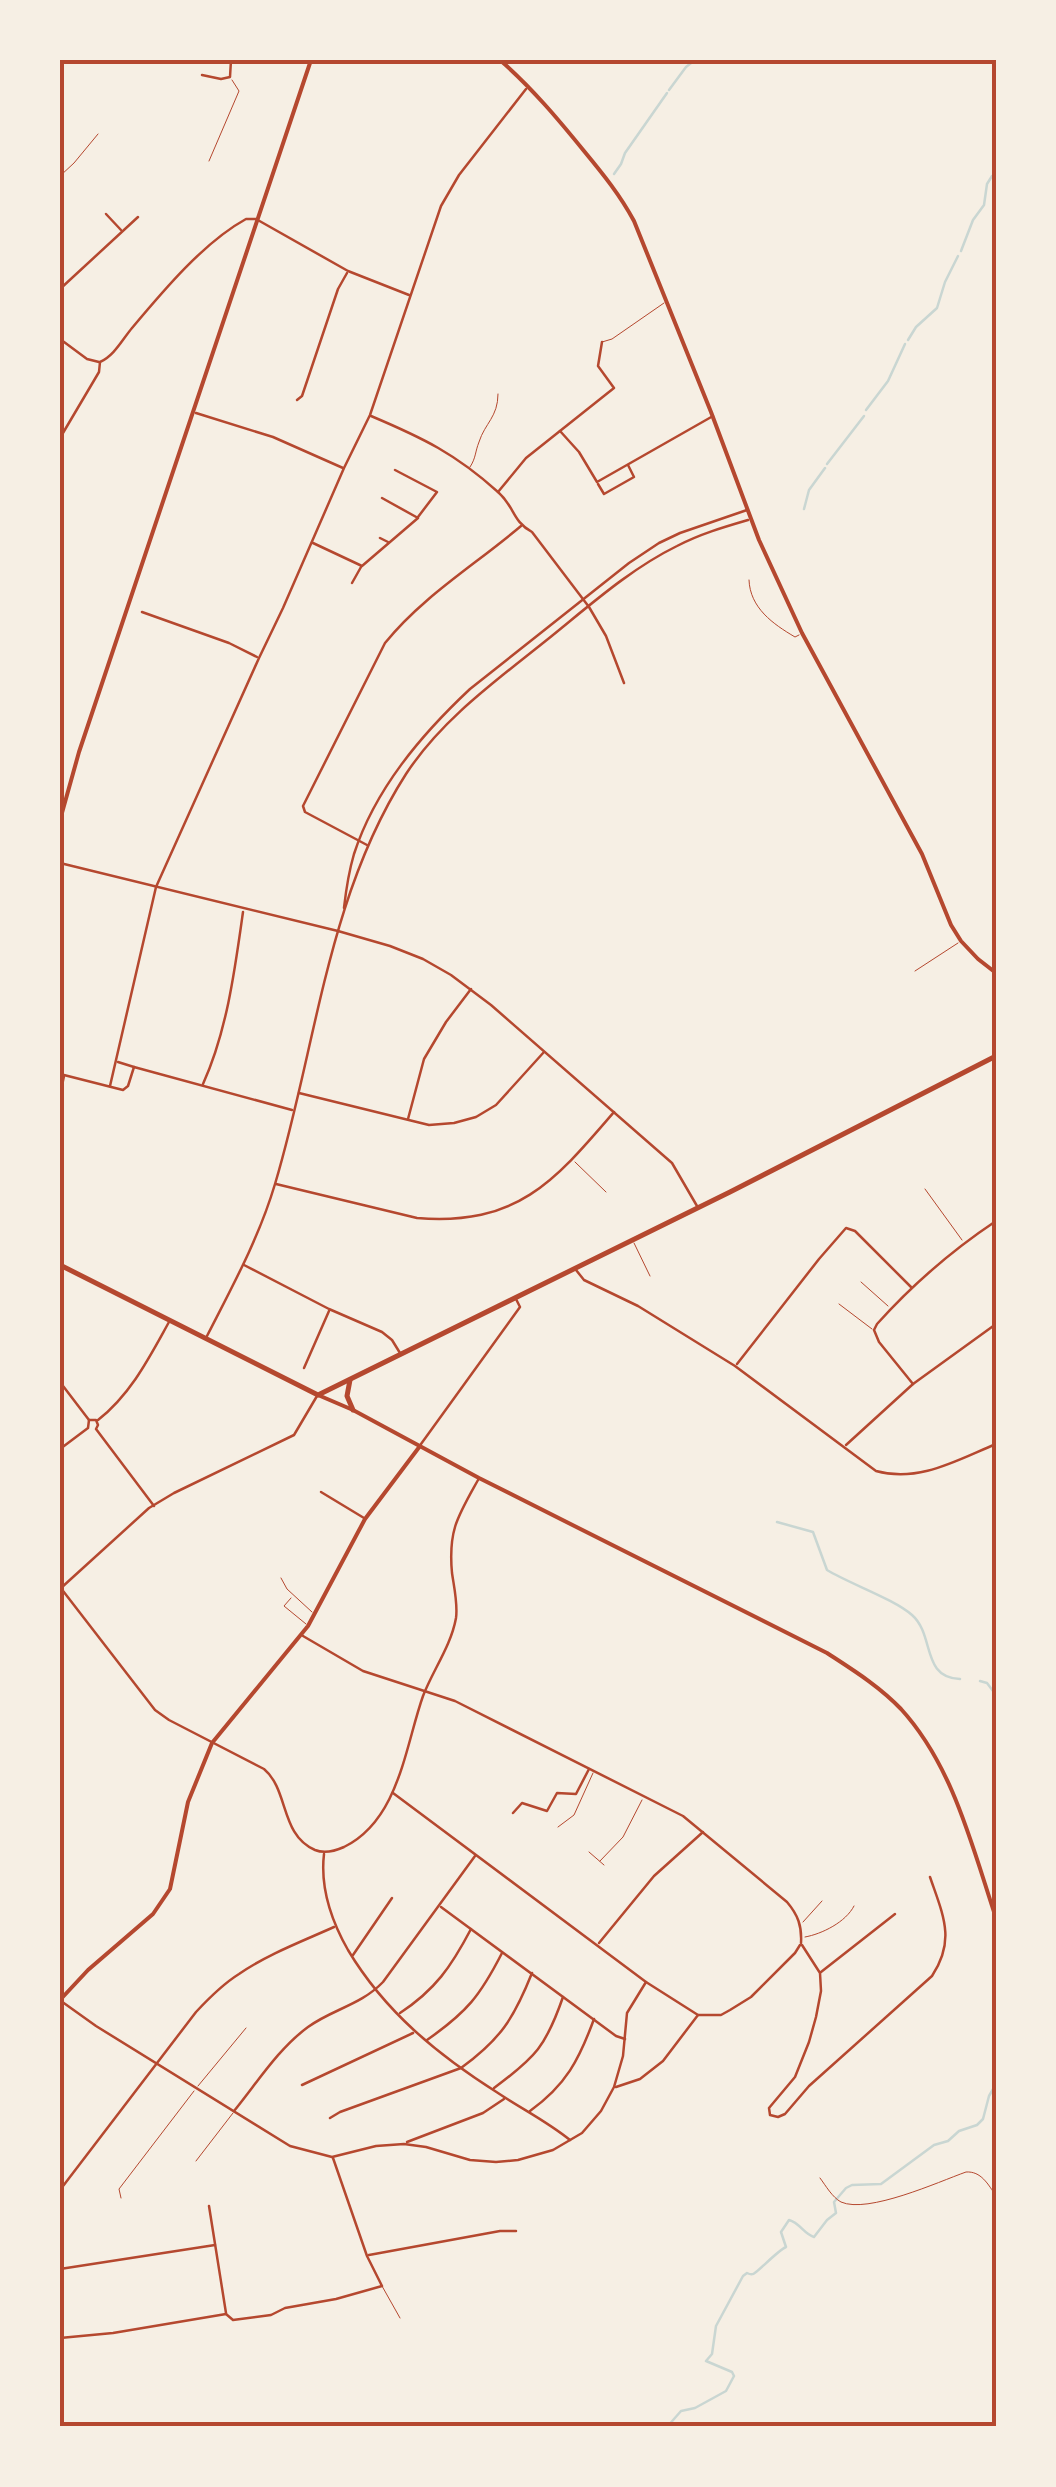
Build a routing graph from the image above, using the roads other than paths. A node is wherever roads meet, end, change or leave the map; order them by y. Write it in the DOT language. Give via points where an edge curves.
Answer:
graph roads {
  1 [pos="231,60"];
  2 [pos="310,60"];
  3 [pos="500,60"];
  4 [pos="202,74"];
  5 [pos="230,77"];
  6 [pos="529,85"];
  7 [pos="98,134"];
  8 [pos="209,160"];
  9 [pos="60,176"];
  10 [pos="106,214"];
  11 [pos="138,217"];
  12 [pos="256,219"];
  13 [pos="122,231"];
  14 [pos="348,271"];
  15 [pos="60,288"];
  16 [pos="410,296"];
  17 [pos="667,301"];
  18 [pos="60,339"];
  19 [pos="602,342"];
  20 [pos="100,362"];
  21 [pos="498,394"];
  22 [pos="297,400"];
  23 [pos="192,412"];
  24 [pos="370,415"];
  25 [pos="713,416"];
  26 [pos="559,430"];
  27 [pos="60,438"];
  28 [pos="628,465"];
  29 [pos="470,467"];
  30 [pos="344,468"];
  31 [pos="395,470"];
  32 [pos="597,482"];
  33 [pos="498,492"];
  34 [pos="382,498"];
  35 [pos="747,510"];
  36 [pos="418,518"];
  37 [pos="751,519"];
  38 [pos="521,526"];
  39 [pos="380,538"];
  40 [pos="312,542"];
  41 [pos="389,543"];
  42 [pos="362,566"];
  43 [pos="749,580"];
  44 [pos="352,583"];
  45 [pos="583,599"];
  46 [pos="589,607"];
  47 [pos="142,612"];
  48 [pos="802,633"];
  49 [pos="258,658"];
  50 [pos="624,683"];
  51 [pos="444,714"];
  52 [pos="451,720"];
  53 [pos="60,820"];
  54 [pos="360,841"];
  55 [pos="368,846"];
  56 [pos="60,863"];
  57 [pos="156,887"];
  58 [pos="244,910"];
  59 [pos="343,914"];
  60 [pos="338,932"];
  61 [pos="961,941"];
  62 [pos="915,971"];
  63 [pos="996,973"];
  64 [pos="471,988"];
  65 [pos="544,1052"];
  66 [pos="996,1056"];
  67 [pos="117,1062"];
  68 [pos="134,1067"];
  69 [pos="62,1074"];
  70 [pos="202,1085"];
  71 [pos="110,1086"];
  72 [pos="298,1092"];
  73 [pos="60,1096"];
  74 [pos="293,1110"];
  75 [pos="614,1112"];
  76 [pos="407,1120"];
  77 [pos="572,1160"];
  78 [pos="275,1184"];
  79 [pos="926,1189"];
  80 [pos="606,1192"];
  81 [pos="697,1207"];
  82 [pos="996,1221"];
  83 [pos="632,1240"];
  84 [pos="964,1243"];
  85 [pos="243,1264"];
  86 [pos="60,1265"];
  87 [pos="575,1268"];
  88 [pos="650,1276"];
  89 [pos="861,1282"];
  90 [pos="911,1287"];
  91 [pos="516,1298"];
  92 [pos="839,1304"];
  93 [pos="891,1308"];
  94 [pos="329,1310"];
  95 [pos="170,1320"];
  96 [pos="996,1324"];
  97 [pos="874,1330"];
  98 [pos="206,1338"];
  99 [pos="401,1355"];
  100 [pos="736,1366"];
  101 [pos="304,1368"];
  102 [pos="350,1380"];
  103 [pos="60,1382"];
  104 [pos="913,1384"];
  105 [pos="318,1395"];
  106 [pos="353,1410"];
  107 [pos="89,1420"];
  108 [pos="97,1421"];
  109 [pos="88,1428"];
  110 [pos="96,1429"];
  111 [pos="996,1444"];
  112 [pos="420,1446"];
  113 [pos="845,1446"];
  114 [pos="60,1450"];
  115 [pos="479,1478"];
  116 [pos="321,1492"];
  117 [pos="154,1506"];
  118 [pos="365,1519"];
  119 [pos="281,1578"];
  120 [pos="60,1588"];
  121 [pos="293,1596"];
  122 [pos="315,1614"];
  123 [pos="308,1626"];
  124 [pos="301,1636"];
  125 [pos="424,1692"];
  126 [pos="212,1743"];
  127 [pos="592,1769"];
  128 [pos="392,1792"];
  129 [pos="644,1797"];
  130 [pos="513,1813"];
  131 [pos="558,1826"];
  132 [pos="704,1831"];
  133 [pos="324,1852"];
  134 [pos="589,1852"];
  135 [pos="476,1855"];
  136 [pos="600,1861"];
  137 [pos="604,1866"];
  138 [pos="930,1877"];
  139 [pos="392,1898"];
  140 [pos="822,1901"];
  141 [pos="440,1906"];
  142 [pos="854,1906"];
  143 [pos="895,1914"];
  144 [pos="996,1918"];
  145 [pos="801,1924"];
  146 [pos="335,1926"];
  147 [pos="471,1928"];
  148 [pos="801,1938"];
  149 [pos="801,1944"];
  150 [pos="598,1945"];
  151 [pos="502,1951"];
  152 [pos="352,1956"];
  153 [pos="532,1973"];
  154 [pos="820,1973"];
  155 [pos="646,1982"];
  156 [pos="376,1990"];
  157 [pos="564,1996"];
  158 [pos="60,2000"];
  159 [pos="397,2015"];
  160 [pos="698,2016"];
  161 [pos="594,2019"];
  162 [pos="246,2028"];
  163 [pos="414,2032"];
  164 [pos="624,2039"];
  165 [pos="426,2040"];
  166 [pos="156,2064"];
  167 [pos="461,2068"];
  168 [pos="302,2085"];
  169 [pos="614,2087"];
  170 [pos="196,2089"];
  171 [pos="492,2090"];
  172 [pos="505,2098"];
  173 [pos="528,2112"];
  174 [pos="233,2113"];
  175 [pos="330,2118"];
  176 [pos="570,2141"];
  177 [pos="404,2144"];
  178 [pos="332,2156"];
  179 [pos="196,2161"];
  180 [pos="820,2178"];
  181 [pos="60,2190"];
  182 [pos="996,2196"];
  183 [pos="121,2198"];
  184 [pos="209,2206"];
  185 [pos="516,2231"];
  186 [pos="215,2245"];
  187 [pos="367,2256"];
  188 [pos="60,2268"];
  189 [pos="382,2286"];
  190 [pos="226,2314"];
  191 [pos="400,2318"];
  192 [pos="60,2338"];
  1 -- 5 [label="street"];
  2 -- 12 [label="street"];
  3 -- 6 [label="street"];
  4 -- 5 [label="street"];
  5 -- 8 [label="lane" via="239,92"];
  6 -- 16 [label="street" via="441,206"];
  6 -- 17 [label="street" via="621,198"];
  7 -- 9 [label="lane"];
  10 -- 13 [label="street"];
  11 -- 13 [label="street"];
  12 -- 14 [label="street"];
  12 -- 20 [label="street" via="242,220 199,255"];
  12 -- 23 [label="street"];
  13 -- 15 [label="street"];
  14 -- 16 [label="street"];
  14 -- 22 [label="street"];
  16 -- 24 [label="street"];
  17 -- 19 [label="lane"];
  17 -- 25 [label="street"];
  18 -- 20 [label="street"];
  19 -- 26 [label="street" via="598,366 614,388"];
  20 -- 27 [label="street"];
  21 -- 29 [label="lane" via="497,411"];
  23 -- 30 [label="street"];
  23 -- 53 [label="street"];
  24 -- 29 [label="street"];
  24 -- 30 [label="street"];
  25 -- 28 [label="street"];
  25 -- 35 [label="street"];
  26 -- 32 [label="street"];
  26 -- 33 [label="street"];
  28 -- 32 [label="street"];
  28 -- 32 [label="street" via="634,476 604,494"];
  29 -- 33 [label="street"];
  30 -- 40 [label="street"];
  31 -- 36 [label="street" via="436,492"];
  33 -- 38 [label="street"];
  34 -- 36 [label="street"];
  35 -- 37 [label="street"];
  35 -- 45 [label="street" via="659,543"];
  36 -- 41 [label="street"];
  37 -- 46 [label="street" via="667,551"];
  37 -- 48 [label="street"];
  38 -- 45 [label="street"];
  38 -- 54 [label="street" via="401,623 371,668 303,806"];
  39 -- 41 [label="street"];
  40 -- 42 [label="street"];
  40 -- 49 [label="street"];
  41 -- 42 [label="street"];
  42 -- 44 [label="street"];
  43 -- 48 [label="lane" via="764,615 795,636"];
  45 -- 46 [label="street"];
  45 -- 51 [label="street"];
  46 -- 50 [label="street"];
  46 -- 52 [label="street"];
  47 -- 49 [label="street"];
  48 -- 61 [label="street" via="914,838"];
  49 -- 57 [label="street"];
  51 -- 52 [label="street"];
  51 -- 54 [label="street" via="398,769"];
  52 -- 55 [label="street" via="407,773"];
  54 -- 55 [label="street"];
  54 -- 59 [label="street"];
  55 -- 59 [label="street"];
  56 -- 57 [label="street"];
  57 -- 58 [label="street"];
  57 -- 67 [label="street"];
  58 -- 60 [label="street"];
  58 -- 70 [label="street" via="231,988"];
  59 -- 60 [label="street"];
  60 -- 64 [label="street" via="423,959"];
  60 -- 72 [label="street"];
  61 -- 62 [label="lane"];
  61 -- 63 [label="street"];
  64 -- 65 [label="street"];
  64 -- 76 [label="street" via="424,1059"];
  65 -- 75 [label="street"];
  65 -- 76 [label="street" via="496,1105 476,1117 443,1125"];
  66 -- 81 [label="main road"];
  67 -- 68 [label="street"];
  67 -- 71 [label="street"];
  68 -- 70 [label="street"];
  68 -- 71 [label="street" via="126,1089"];
  69 -- 71 [label="street"];
  69 -- 73 [label="street"];
  70 -- 74 [label="street"];
  72 -- 74 [label="street"];
  72 -- 76 [label="street"];
  74 -- 78 [label="street"];
  75 -- 77 [label="street"];
  75 -- 81 [label="street" via="672,1163"];
  77 -- 78 [label="street" via="520,1201 456,1219 417,1218"];
  77 -- 80 [label="lane"];
  78 -- 85 [label="street"];
  79 -- 84 [label="lane"];
  81 -- 83 [label="main road"];
  82 -- 84 [label="street"];
  83 -- 87 [label="main road"];
  83 -- 88 [label="lane"];
  84 -- 90 [label="street"];
  85 -- 94 [label="street"];
  85 -- 98 [label="street"];
  86 -- 95 [label="main road"];
  87 -- 91 [label="main road"];
  87 -- 100 [label="street" via="584,1280"];
  89 -- 93 [label="lane"];
  90 -- 93 [label="street"];
  90 -- 100 [label="street" via="846,1228"];
  91 -- 99 [label="main road"];
  91 -- 112 [label="street" via="520,1307"];
  92 -- 97 [label="lane"];
  93 -- 97 [label="street"];
  94 -- 99 [label="street" via="382,1332"];
  94 -- 101 [label="street"];
  95 -- 98 [label="main road"];
  95 -- 108 [label="street" via="132,1385"];
  96 -- 104 [label="street"];
  97 -- 104 [label="street"];
  98 -- 105 [label="main road"];
  99 -- 102 [label="main road"];
  100 -- 113 [label="street"];
  102 -- 105 [label="main road"];
  102 -- 106 [label="main road"];
  103 -- 107 [label="street"];
  104 -- 113 [label="street"];
  105 -- 106 [label="street"];
  105 -- 117 [label="street" via="294,1435"];
  106 -- 112 [label="street"];
  107 -- 108 [label="street"];
  107 -- 109 [label="street"];
  108 -- 110 [label="street"];
  109 -- 110 [label="street"];
  109 -- 114 [label="street"];
  110 -- 117 [label="street"];
  111 -- 113 [label="street" via="901,1476 876,1471"];
  112 -- 115 [label="street"];
  112 -- 118 [label="street"];
  115 -- 125 [label="street" via="454,1527 456,1618"];
  115 -- 144 [label="street" via="828,1653 875,1685 914,1724 938,1761"];
  116 -- 118 [label="street"];
  117 -- 120 [label="street"];
  118 -- 122 [label="street"];
  119 -- 121 [label="lane"];
  120 -- 126 [label="street" via="155,1710"];
  121 -- 122 [label="lane"];
  121 -- 123 [label="lane" via="284,1606"];
  122 -- 123 [label="street"];
  123 -- 124 [label="street"];
  124 -- 125 [label="street"];
  124 -- 126 [label="street"];
  125 -- 127 [label="street"];
  125 -- 128 [label="street"];
  126 -- 133 [label="street" via="273,1776 291,1828"];
  126 -- 158 [label="street" via="188,1802 170,1889 153,1914"];
  127 -- 129 [label="street"];
  127 -- 130 [label="street" via="576,1794 557,1793 548,1810 522,1803"];
  127 -- 131 [label="lane" via="574,1815"];
  128 -- 133 [label="street" via="361,1837"];
  128 -- 135 [label="street"];
  129 -- 132 [label="street"];
  129 -- 136 [label="lane"];
  132 -- 145 [label="street" via="787,1902"];
  132 -- 150 [label="street" via="654,1876"];
  133 -- 146 [label="street" via="324,1888"];
  134 -- 136 [label="lane"];
  135 -- 141 [label="street"];
  135 -- 150 [label="street"];
  136 -- 137 [label="lane"];
  138 -- 154 [label="street" via="945,1925 942,1961 785,2114 774,2117 768,2108 795,2077 809,2042"];
  139 -- 152 [label="street"];
  140 -- 145 [label="lane"];
  141 -- 147 [label="street"];
  141 -- 156 [label="street"];
  142 -- 148 [label="lane" via="818,1935"];
  143 -- 154 [label="street"];
  145 -- 148 [label="street"];
  146 -- 152 [label="street"];
  146 -- 166 [label="street" via="238,1974 196,2012"];
  147 -- 151 [label="street"];
  147 -- 159 [label="street" via="439,1982"];
  148 -- 149 [label="street"];
  149 -- 154 [label="street"];
  149 -- 160 [label="street" via="751,1997 720,2015"];
  150 -- 155 [label="street"];
  151 -- 153 [label="street"];
  151 -- 165 [label="street" via="470,2006"];
  152 -- 156 [label="street"];
  153 -- 157 [label="street"];
  153 -- 167 [label="street" via="504,2031"];
  155 -- 160 [label="street"];
  155 -- 164 [label="street" via="627,2013"];
  156 -- 159 [label="street"];
  156 -- 174 [label="street" via="294,2039"];
  157 -- 161 [label="street"];
  157 -- 171 [label="street" via="547,2038"];
  158 -- 166 [label="street"];
  159 -- 163 [label="street"];
  160 -- 169 [label="street" via="663,2062"];
  161 -- 164 [label="street"];
  161 -- 173 [label="street" via="572,2071"];
  162 -- 170 [label="lane"];
  163 -- 165 [label="street"];
  163 -- 168 [label="street"];
  164 -- 169 [label="street"];
  165 -- 167 [label="street"];
  166 -- 170 [label="street"];
  166 -- 181 [label="street"];
  167 -- 171 [label="street"];
  167 -- 175 [label="street"];
  169 -- 176 [label="street" via="601,2111"];
  170 -- 174 [label="street"];
  170 -- 183 [label="lane" via="120,2188"];
  171 -- 172 [label="street"];
  172 -- 173 [label="street"];
  172 -- 177 [label="street"];
  173 -- 176 [label="street"];
  174 -- 178 [label="street" via="290,2146"];
  174 -- 179 [label="lane"];
  176 -- 177 [label="street" via="535,2157 496,2162"];
  177 -- 178 [label="street"];
  178 -- 187 [label="street"];
  180 -- 182 [label="lane" via="841,2202 888,2200 966,2172 980,2176"];
  184 -- 186 [label="street"];
  185 -- 187 [label="street"];
  186 -- 188 [label="street"];
  186 -- 190 [label="street"];
  187 -- 189 [label="street"];
  189 -- 190 [label="street" via="272,2315 233,2320"];
  189 -- 191 [label="lane"];
  190 -- 192 [label="street"];
}
